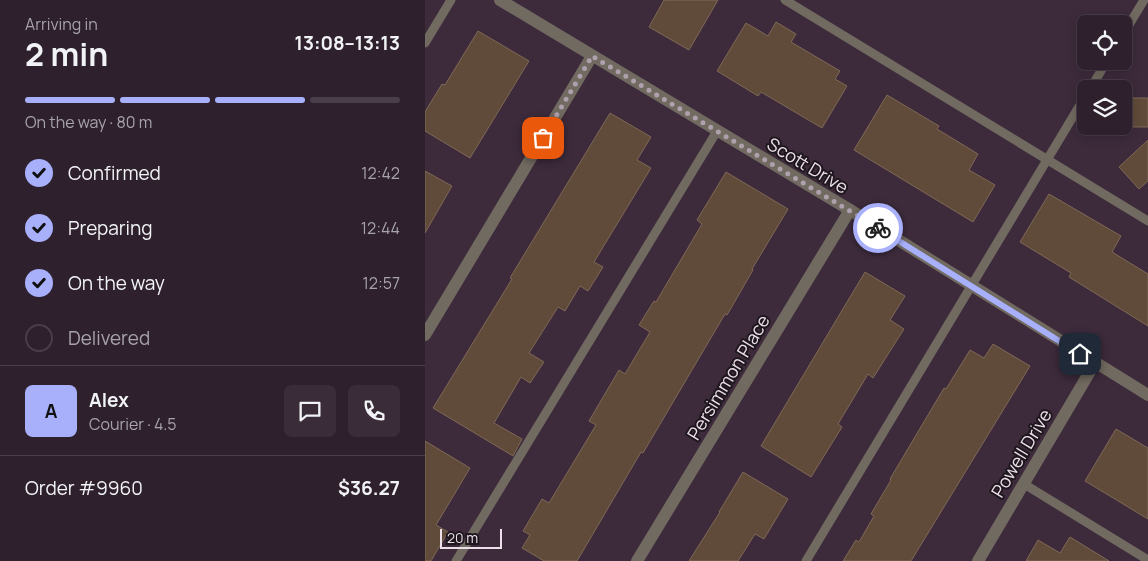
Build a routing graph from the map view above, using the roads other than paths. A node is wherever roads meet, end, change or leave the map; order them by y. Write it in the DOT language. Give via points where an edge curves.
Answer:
graph roads {
  1 [pos="451,0"];
  2 [pos="500,0"];
  3 [pos="785,0"];
  4 [pos="1144,0"];
  5 [pos="1132,20"];
  6 [pos="425,43"];
  7 [pos="592,56"];
  8 [pos="1077,111"];
  9 [pos="717,131"];
  10 [pos="1048,159"];
  11 [pos="850,210"];
  12 [pos="1148,221"];
  13 [pos="972,286"];
  14 [pos="425,335"];
  15 [pos="1095,363"];
  16 [pos="1148,395"];
  17 [pos="1023,484"];
  18 [pos="1148,560"];
  19 [pos="456,561"];
  20 [pos="637,561"];
  21 [pos="806,561"];
  22 [pos="978,561"];
  1 -- 6 [label="lane"];
  2 -- 7 [label="street, Scott Drive"];
  3 -- 10 [label="lane"];
  4 -- 5 [label="lane"];
  7 -- 9 [label="street, Scott Drive"];
  7 -- 14 [label="street"];
  8 -- 10 [label="lane"];
  9 -- 11 [label="street, Scott Drive"];
  9 -- 19 [label="lane"];
  10 -- 12 [label="lane"];
  10 -- 13 [label="lane"];
  11 -- 13 [label="street, Scott Drive"];
  11 -- 20 [label="street, Persimmon Place"];
  13 -- 15 [label="street, Scott Drive"];
  13 -- 21 [label="lane"];
  15 -- 16 [label="street, Scott Drive"];
  15 -- 17 [label="street, Powell Drive"];
  17 -- 18 [label="lane"];
  17 -- 22 [label="street, Powell Drive"];
}
